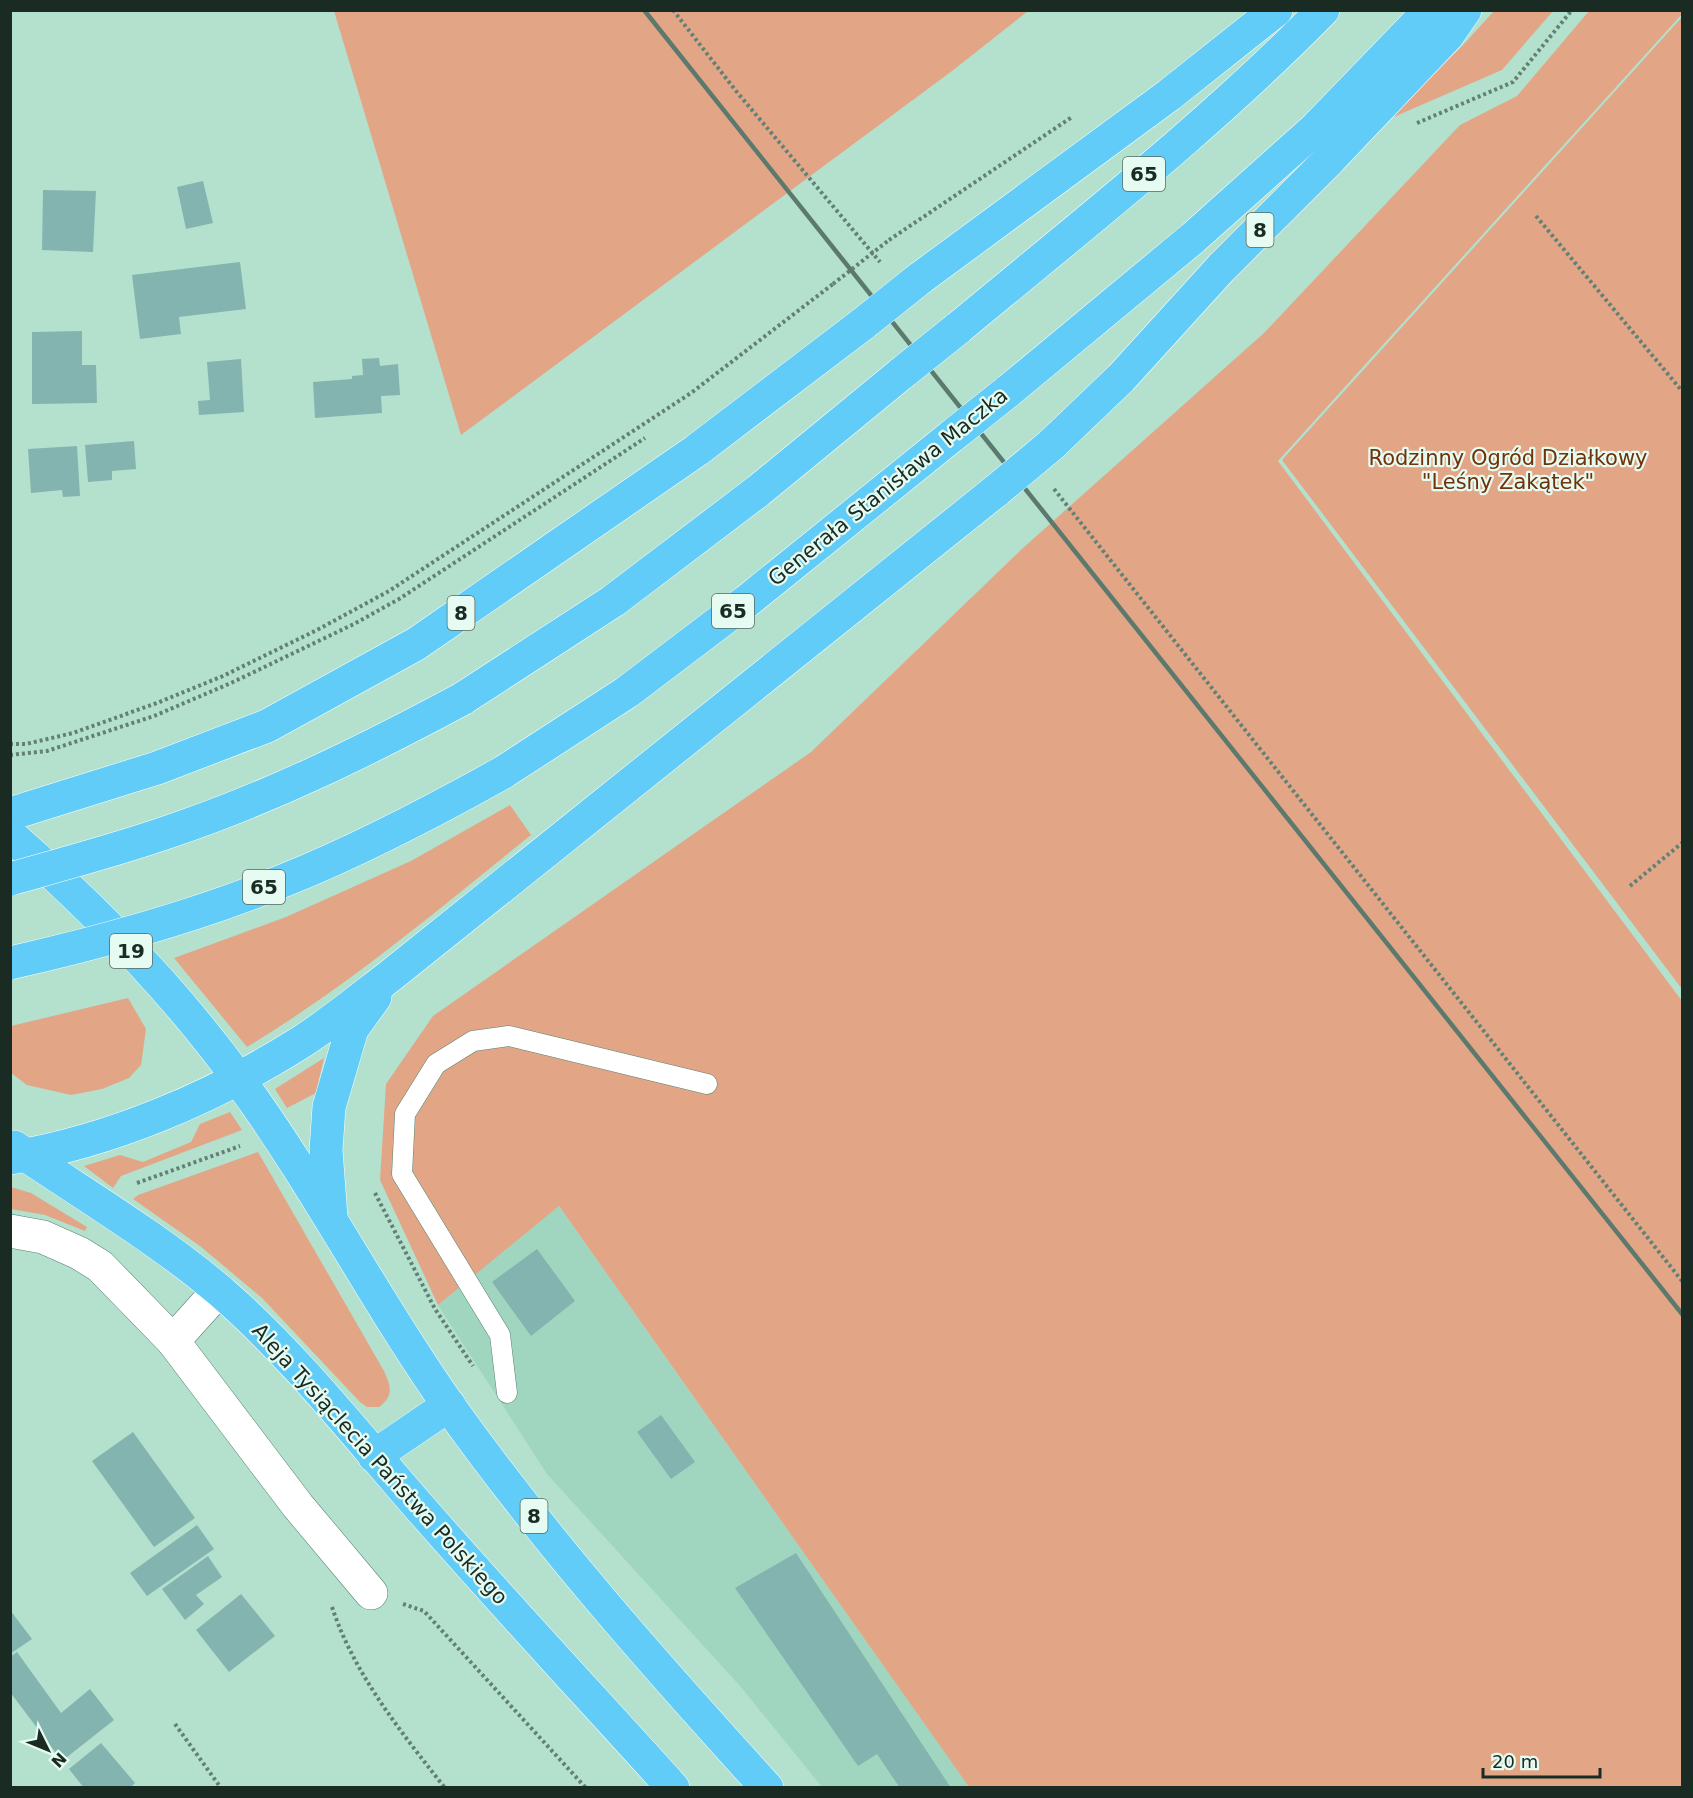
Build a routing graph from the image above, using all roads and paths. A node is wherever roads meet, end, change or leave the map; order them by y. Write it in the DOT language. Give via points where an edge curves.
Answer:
graph roads {
  1 [pos="673,10"];
  2 [pos="1276,10"];
  3 [pos="1323,10"];
  4 [pos="1430,10"];
  5 [pos="1465,10"];
  6 [pos="1572,10"];
  7 [pos="1078,113"];
  8 [pos="1406,128"];
  9 [pos="1536,216"];
  10 [pos="888,272"];
  11 [pos="1683,391"];
  12 [pos="654,432"];
  13 [pos="1052,486"];
  14 [pos="10,744"];
  15 [pos="10,755"];
  16 [pos="10,814"];
  17 [pos="10,836"];
  18 [pos="1683,843"];
  19 [pos="10,879"];
  20 [pos="1630,886"];
  21 [pos="10,963"];
  22 [pos="390,976"];
  23 [pos="238,1078"];
  24 [pos="707,1084"];
  25 [pos="16,1153"];
  26 [pos="372,1184"];
  27 [pos="332,1221"];
  28 [pos="10,1231"];
  29 [pos="1683,1281"];
  30 [pos="219,1290"];
  31 [pos="173,1341"];
  32 [pos="478,1374"];
  33 [pos="507,1393"];
  34 [pos="449,1405"];
  35 [pos="374,1456"];
  36 [pos="371,1593"];
  37 [pos="331,1604"];
  38 [pos="175,1724"];
  39 [pos="221,1788"];
  40 [pos="446,1788"];
  41 [pos="586,1788"];
  42 [pos="673,1788"];
  43 [pos="767,1788"];
  1 -- 10 [label="path"];
  2 -- 16 [label="highway, 8, bridge" via="697,450 416,644 267,726 157,768"];
  3 -- 19 [label="highway, 65, bridge" via="1149,170 758,491 613,601 462,699 371,748 275,791 168,832"];
  4 -- 21 [label="highway, Generała Stanisława Maczka / 65, bridge" via="1307,136 1193,238 747,601 627,692 502,773 413,822 285,880 168,921"];
  5 -- 22 [label="highway, 8, bridge" via="1447,36 1338,151 1221,268 1121,378 1051,445"];
  6 -- 8 [label="path" via="1513,82"];
  7 -- 14 [label="path, bridge" via="889,240 691,393 389,591 223,676 157,704 73,733"];
  9 -- 11 [label="path"];
  12 -- 15 [label="path" via="399,599 354,624 154,716 47,751"];
  13 -- 29 [label="path"];
  17 -- 23 [label="highway, 19" via="88,906 153,975"];
  18 -- 20 [label="path"];
  22 -- 23 [label="highway" via="299,1043"];
  22 -- 27 [label="highway, 8" via="352,1029 328,1107 326,1150"];
  23 -- 25 [label="highway" via="121,1130"];
  23 -- 27 [label="highway, 19"];
  24 -- 33 [label="lane" via="509,1036 473,1041 436,1064 405,1114 402,1174 500,1335"];
  25 -- 30 [label="highway, Aleja Tysiąclecia Państwa Polskiego" via="110,1210"];
  26 -- 32 [label="path" via="435,1309"];
  27 -- 34 [label="highway, 8"];
  28 -- 31 [label="street" via="42,1237 100,1266"];
  30 -- 31 [label="street"];
  30 -- 35 [label="highway, Aleja Tysiąclecia Państwa Polskiego" via="313,1384"];
  31 -- 36 [label="street" via="298,1506"];
  34 -- 35 [label="highway"];
  34 -- 43 [label="highway, 8" via="597,1595"];
  35 -- 42 [label="highway, Aleja Tysiąclecia Państwa Polskiego"];
  36 -- 41 [label="path" via="424,1611"];
  37 -- 40 [label="path" via="342,1637 387,1712"];
  38 -- 39 [label="path"];
}
